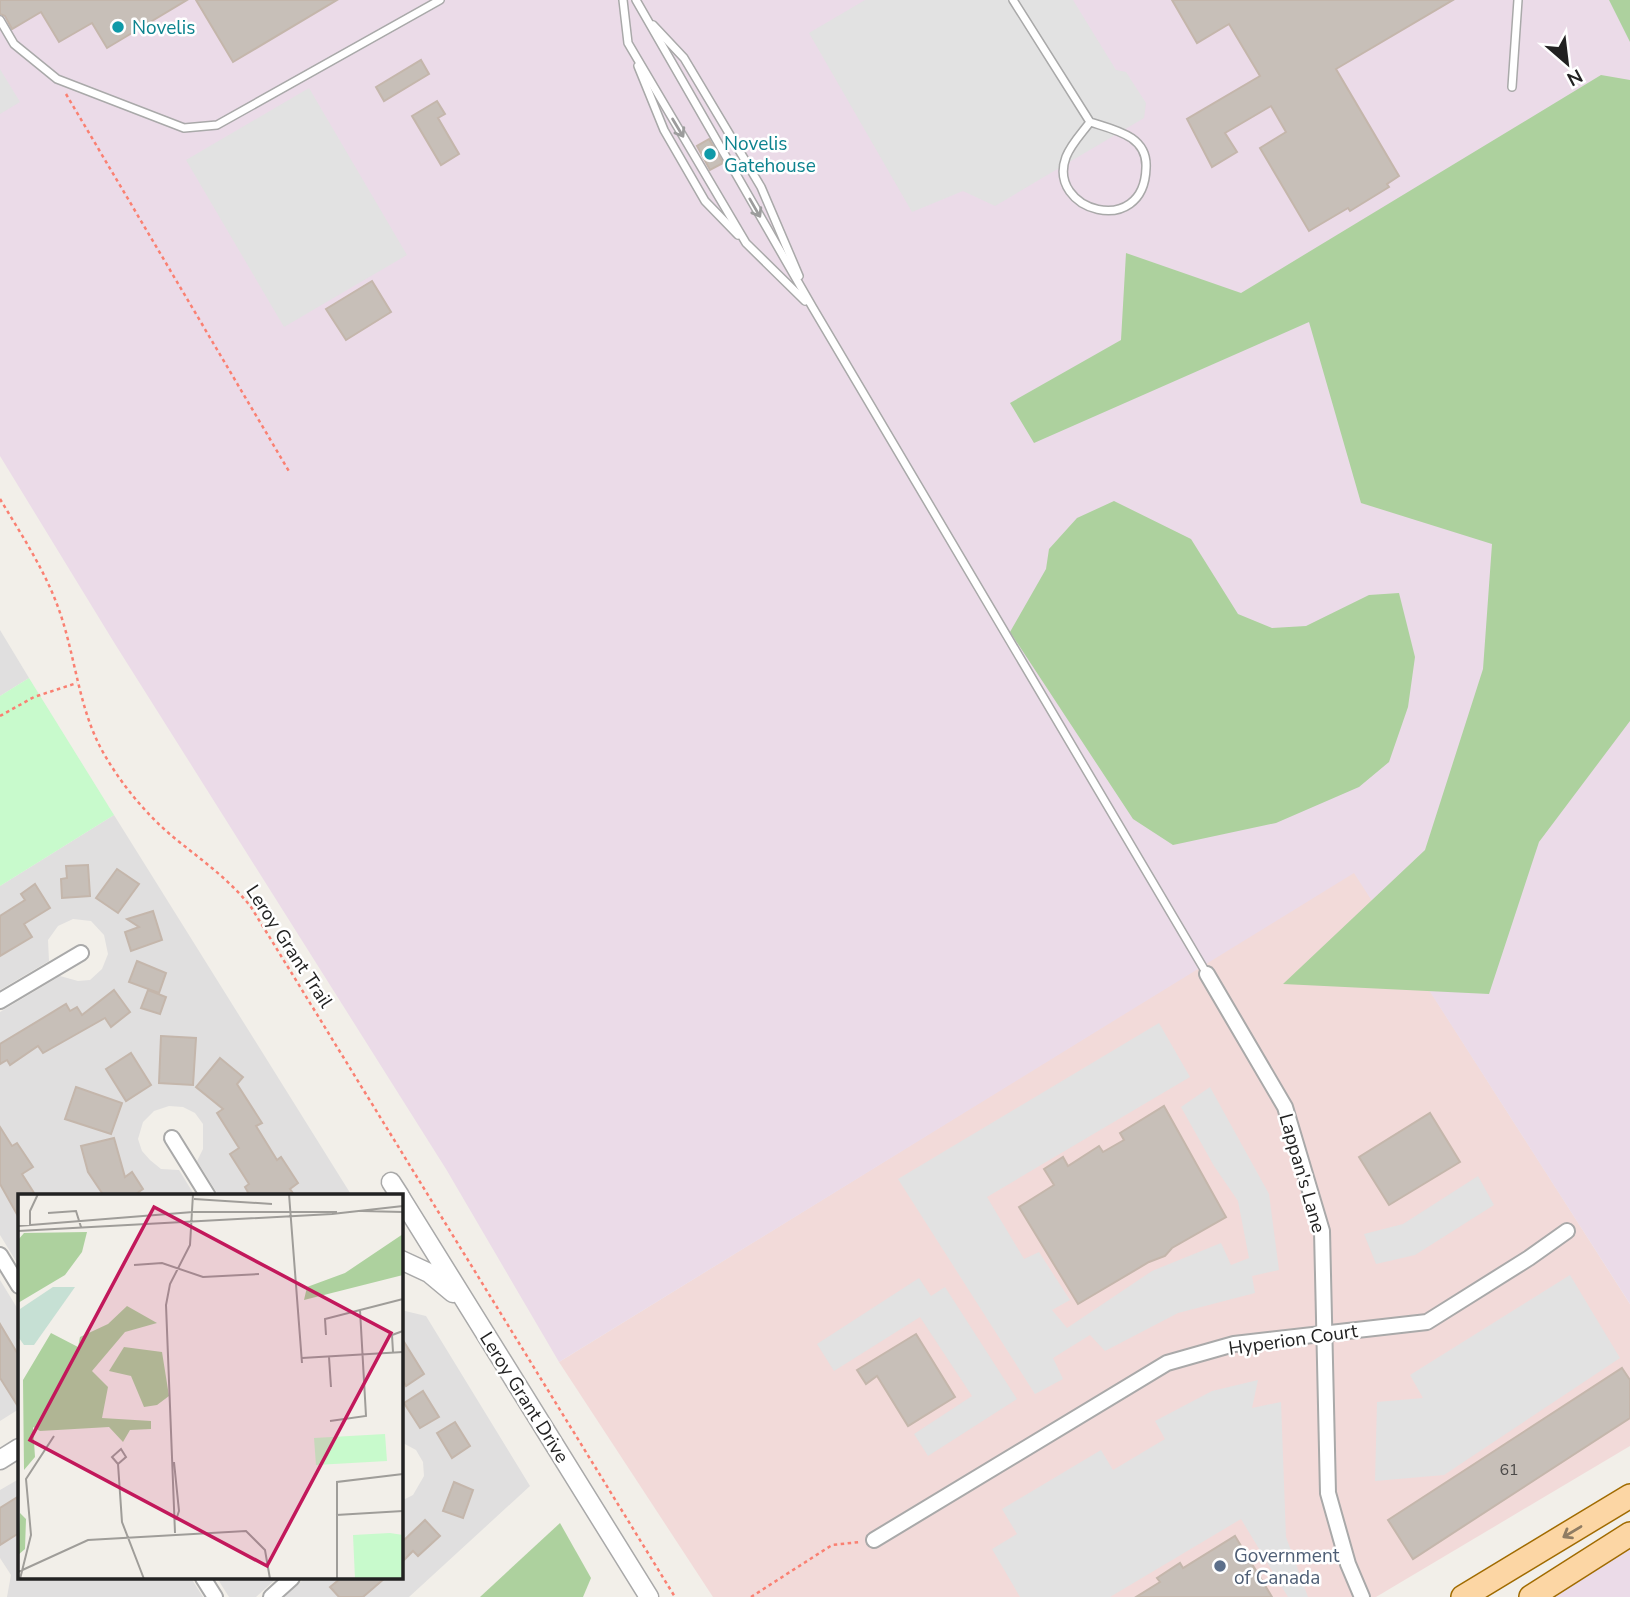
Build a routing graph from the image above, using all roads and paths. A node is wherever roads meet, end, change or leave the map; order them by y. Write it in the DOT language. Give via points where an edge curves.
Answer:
graph roads {
  1 [pos="440,0"];
  2 [pos="623,0"];
  3 [pos="635,0"];
  4 [pos="1013,0"];
  5 [pos="1518,0"];
  6 [pos="645,16"];
  7 [pos="0,20"];
  8 [pos="628,43"];
  9 [pos="57,79"];
  10 [pos="1511,87"];
  11 [pos="1090,122"];
  12 [pos="746,243"];
  13 [pos="813,309"];
  14 [pos="290,473"];
  15 [pos="0,499"];
  16 [pos="77,683"];
  17 [pos="0,716"];
  18 [pos="81,953"];
  19 [pos="1207,974"];
  20 [pos="0,1001"];
  21 [pos="172,1138"];
  22 [pos="207,1194"];
  23 [pos="402,1203"];
  24 [pos="1567,1231"];
  25 [pos="0,1255"];
  26 [pos="402,1259"];
  27 [pos="18,1284"];
  28 [pos="471,1310"];
  29 [pos="1324,1334"];
  30 [pos="18,1449"];
  31 [pos="0,1460"];
  32 [pos="1630,1496"];
  33 [pos="1630,1534"];
  34 [pos="874,1540"];
  35 [pos="204,1580"];
  36 [pos="290,1580"];
  37 [pos="215,1597"];
  38 [pos="271,1597"];
  39 [pos="649,1597"];
  40 [pos="675,1597"];
  41 [pos="751,1597"];
  42 [pos="1362,1597"];
  43 [pos="1463,1597"];
  44 [pos="1531,1597"];
  1 -- 9 [label="lane" via="217,125 184,128"];
  2 -- 8 [label="lane"];
  3 -- 6 [label="lane"];
  4 -- 11 [label="lane"];
  5 -- 10 [label="lane"];
  6 -- 13 [label="lane, one-way"];
  6 -- 13 [label="lane" via="684,58 761,187"];
  7 -- 9 [label="lane" via="14,44"];
  8 -- 12 [label="lane, one-way"];
  8 -- 12 [label="lane" via="664,130 705,201"];
  9 -- 14 [label="path"];
  11 -- 11 [label="lane" via="1065,160 1066,183 1078,202 1095,211 1114,211 1134,201 1146,183 1147,160 1138,143 1122,131"];
  12 -- 13 [label="lane"];
  13 -- 19 [label="lane"];
  15 -- 16 [label="path, Leroy Grant Trail" via="59,608"];
  16 -- 17 [label="path" via="34,697"];
  16 -- 40 [label="path, Leroy Grant Trail" via="92,730 120,780 159,824 224,877 251,907"];
  18 -- 20 [label="street"];
  19 -- 29 [label="street, Lappan's Lane" via="1284,1107 1322,1231"];
  21 -- 22 [label="street"];
  23 -- 28 [label="street, Leroy Grant Drive"];
  24 -- 29 [label="street, Hyperion Court" via="1427,1322"];
  25 -- 27 [label="street"];
  26 -- 28 [label="street" via="429,1272"];
  28 -- 39 [label="street, Leroy Grant Drive"];
  29 -- 34 [label="street, Hyperion Court" via="1234,1344 1167,1363"];
  29 -- 42 [label="street, Lappan's Lane" via="1328,1493"];
  30 -- 31 [label="street"];
  32 -- 43 [label="main road, one-way"];
  33 -- 44 [label="main road"];
  34 -- 41 [label="path" via="832,1545"];
  35 -- 37 [label="street"];
  36 -- 38 [label="street"];
}
